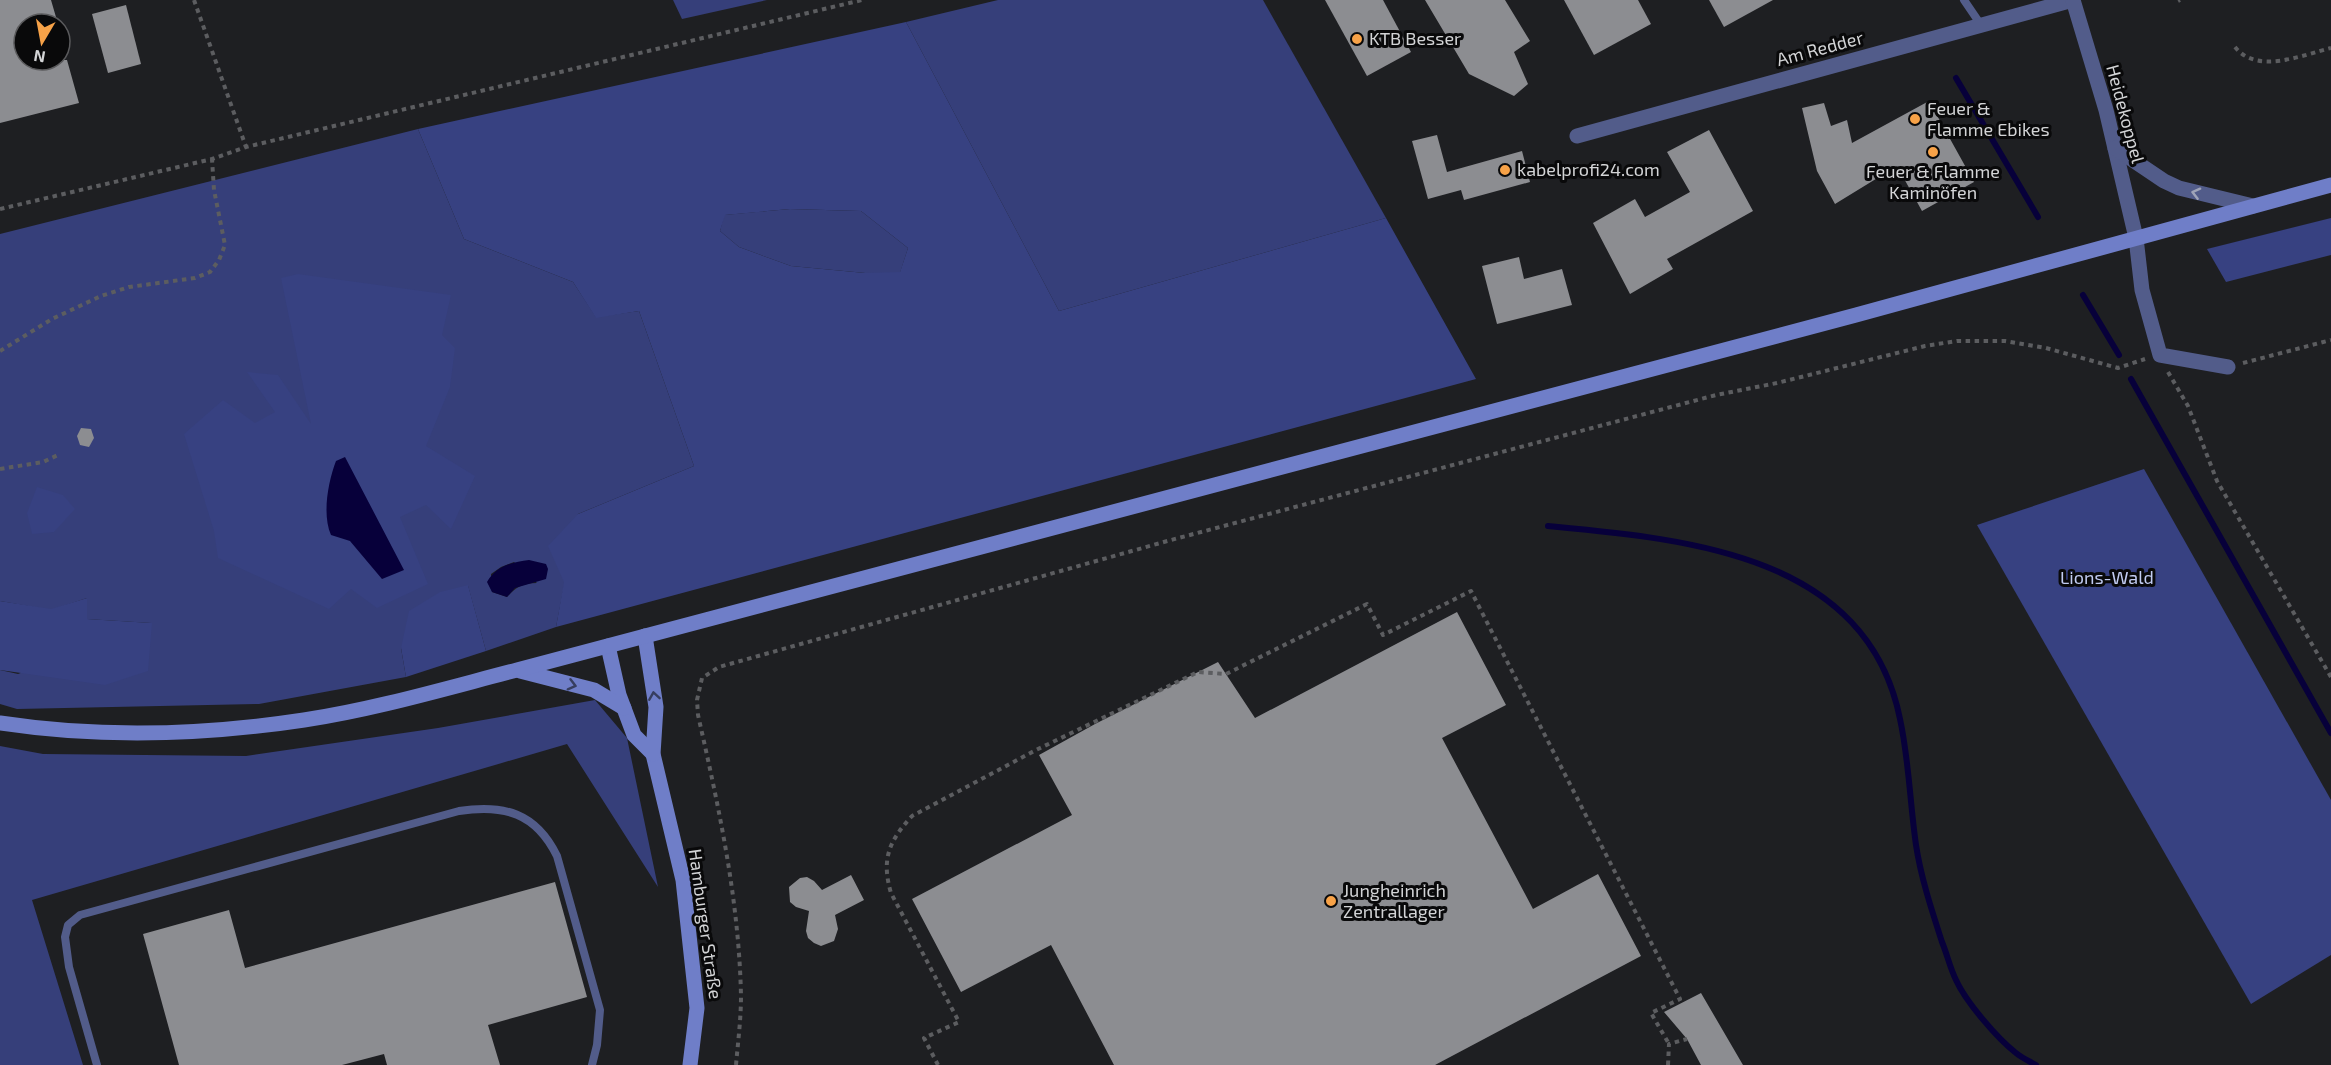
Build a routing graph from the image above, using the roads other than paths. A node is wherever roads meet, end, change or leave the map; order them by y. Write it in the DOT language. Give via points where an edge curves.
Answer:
graph roads {
  1 [pos="1964,0"];
  2 [pos="2073,0"];
  3 [pos="1981,26"];
  4 [pos="1577,136"];
  5 [pos="2115,148"];
  6 [pos="2331,185"];
  7 [pos="2253,206"];
  8 [pos="2136,238"];
  9 [pos="2228,367"];
  10 [pos="645,636"];
  11 [pos="608,646"];
  12 [pos="517,670"];
  13 [pos="624,708"];
  14 [pos="0,723"];
  15 [pos="653,754"];
  16 [pos="97,1065"];
  17 [pos="592,1065"];
  18 [pos="690,1065"];
  1 -- 3 [label="lane"];
  2 -- 3 [label="street, Am Redder"];
  2 -- 5 [label="street, Heidekoppel"];
  3 -- 4 [label="street, Am Redder"];
  7 -- 5 [label="street, one-way" via="2179,188"];
  5 -- 8 [label="street, Heidekoppel"];
  6 -- 7 [label="main road"];
  7 -- 8 [label="main road"];
  8 -- 9 [label="street, Heidekoppel" via="2142,290 2160,355"];
  8 -- 10 [label="main road"];
  10 -- 11 [label="main road"];
  15 -- 10 [label="main road, Hamburger Straße, one-way" via="656,707"];
  11 -- 12 [label="main road"];
  11 -- 13 [label="main road, Hamburger Straße"];
  12 -- 13 [label="main road, one-way" via="594,690"];
  12 -- 14 [label="main road" via="304,720 170,734 43,730"];
  13 -- 15 [label="main road, Hamburger Straße" via="634,735"];
  15 -- 18 [label="main road, Hamburger Straße" via="683,880 697,1008"];
  16 -- 17 [label="lane" via="66,950 68,926 80,915 478,808 520,815 548,838 557,856 600,1010"];
}
